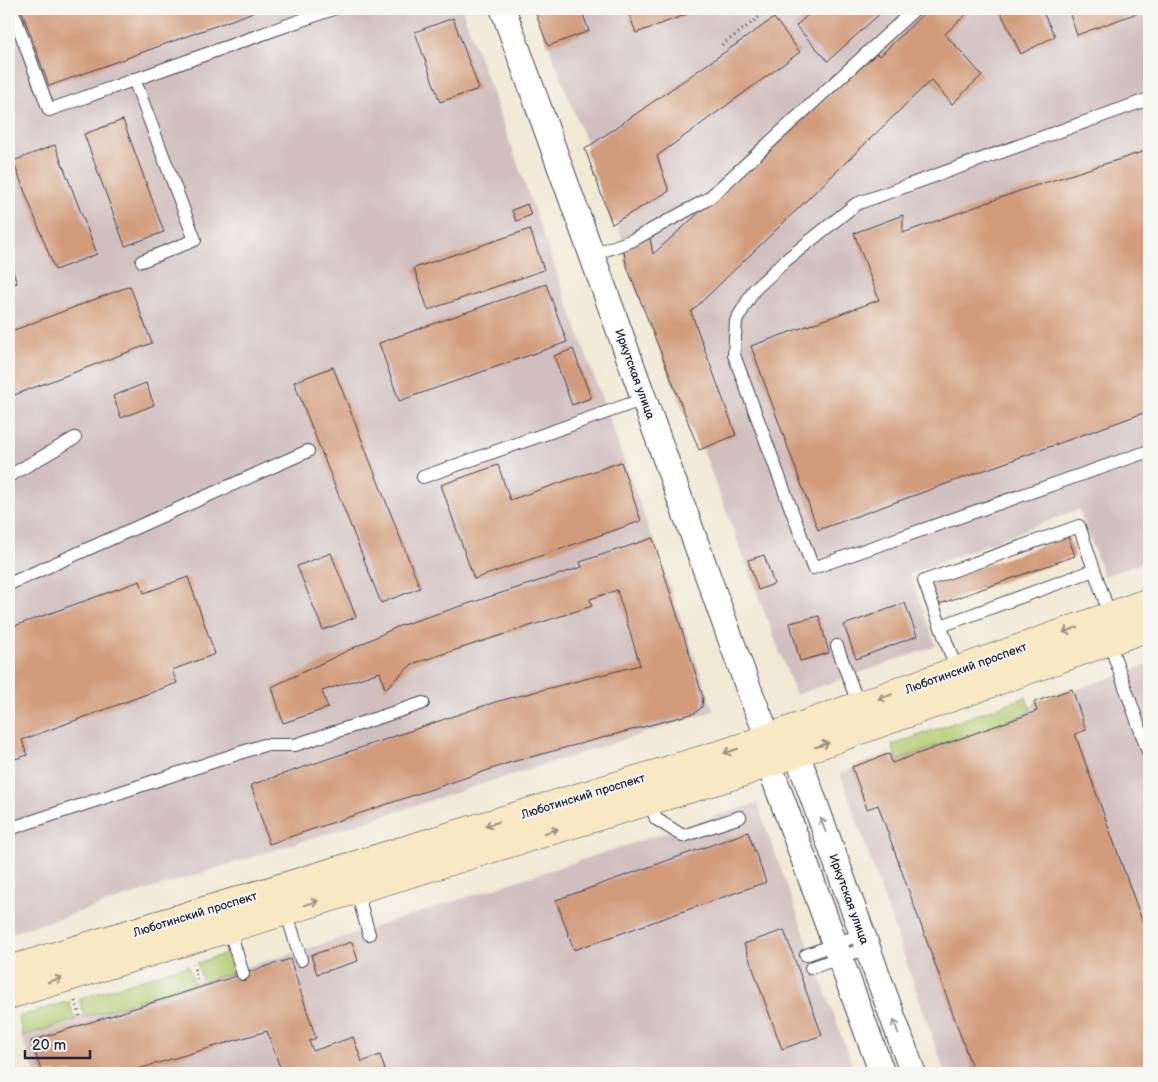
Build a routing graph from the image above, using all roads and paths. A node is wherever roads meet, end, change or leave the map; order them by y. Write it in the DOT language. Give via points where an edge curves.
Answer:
graph roads {
  1 [pos="12,9"];
  2 [pos="333,9"];
  3 [pos="504,9"];
  4 [pos="770,9"];
  5 [pos="915,9"];
  6 [pos="722,45"];
  7 [pos="134,79"];
  8 [pos="1149,100"];
  9 [pos="592,255"];
  10 [pos="142,261"];
  11 [pos="644,399"];
  12 [pos="75,438"];
  13 [pos="308,451"];
  14 [pos="1149,452"];
  15 [pos="9,476"];
  16 [pos="423,477"];
  17 [pos="1094,570"];
  18 [pos="9,584"];
  19 [pos="1149,602"];
  20 [pos="941,626"];
  21 [pos="1149,627"];
  22 [pos="1110,629"];
  23 [pos="837,646"];
  24 [pos="957,671"];
  25 [pos="423,703"];
  26 [pos="859,706"];
  27 [pos="769,751"];
  28 [pos="797,754"];
  29 [pos="1149,754"];
  30 [pos="650,801"];
  31 [pos="740,817"];
  32 [pos="9,829"];
  33 [pos="356,890"];
  34 [pos="832,895"];
  35 [pos="286,911"];
  36 [pos="229,928"];
  37 [pos="369,934"];
  38 [pos="865,941"];
  39 [pos="837,951"];
  40 [pos="806,955"];
  41 [pos="191,960"];
  42 [pos="301,960"];
  43 [pos="811,968"];
  44 [pos="9,970"];
  45 [pos="243,974"];
  46 [pos="198,982"];
  47 [pos="866,988"];
  48 [pos="9,995"];
  49 [pos="74,995"];
  50 [pos="81,1020"];
  51 [pos="882,1073"];
  52 [pos="913,1073"];
  1 -- 7 [label="lane" via="49,110"];
  2 -- 7 [label="lane"];
  3 -- 9 [label="street, Иркутская улица"];
  4 -- 6 [label="path"];
  5 -- 9 [label="lane" via="708,200 633,240"];
  7 -- 10 [label="lane" via="195,240"];
  8 -- 14 [label="lane" via="856,204 754,290 736,321 734,355 813,568"];
  9 -- 11 [label="street, Иркутская улица"];
  11 -- 16 [label="lane"];
  11 -- 27 [label="street, Иркутская улица"];
  12 -- 15 [label="lane"];
  13 -- 18 [label="lane"];
  17 -- 20 [label="lane"];
  17 -- 20 [label="lane" via="1079,526 924,581"];
  17 -- 22 [label="lane"];
  19 -- 22 [label="street, Люботинский проспект"];
  20 -- 24 [label="lane"];
  21 -- 22 [label="street, Люботинский проспект"];
  22 -- 24 [label="street, Люботинский проспект, one-way"];
  28 -- 22 [label="street, Люботинский проспект, one-way"];
  22 -- 29 [label="lane"];
  23 -- 26 [label="lane"];
  24 -- 26 [label="street, Люботинский проспект, one-way"];
  25 -- 32 [label="lane" via="295,745 264,746"];
  26 -- 27 [label="street, Люботинский проспект"];
  27 -- 28 [label="street, Люботинский проспект"];
  27 -- 30 [label="street, Люботинский проспект"];
  27 -- 34 [label="street, Иркутская улица"];
  27 -- 44 [label="street, Люботинский проспект, one-way"];
  34 -- 28 [label="street, Иркутская улица, one-way"];
  30 -- 31 [label="lane" via="656,819 683,836"];
  33 -- 30 [label="street, Люботинский проспект, one-way"];
  35 -- 33 [label="street, Люботинский проспект, one-way"];
  33 -- 37 [label="lane"];
  34 -- 38 [label="street, Иркутская улица"];
  34 -- 39 [label="street, Иркутская улица"];
  35 -- 36 [label="street, Люботинский проспект"];
  35 -- 42 [label="lane"];
  36 -- 45 [label="lane"];
  48 -- 36 [label="street, Люботинский проспект, one-way"];
  38 -- 39 [label="lane"];
  38 -- 47 [label="street, Иркутская улица"];
  39 -- 40 [label="lane"];
  39 -- 43 [label="lane"];
  39 -- 47 [label="street, Иркутская улица"];
  41 -- 46 [label="path"];
  47 -- 51 [label="street, Иркутская улица"];
  52 -- 47 [label="street, Иркутская улица, one-way"];
  49 -- 50 [label="path"];
}
